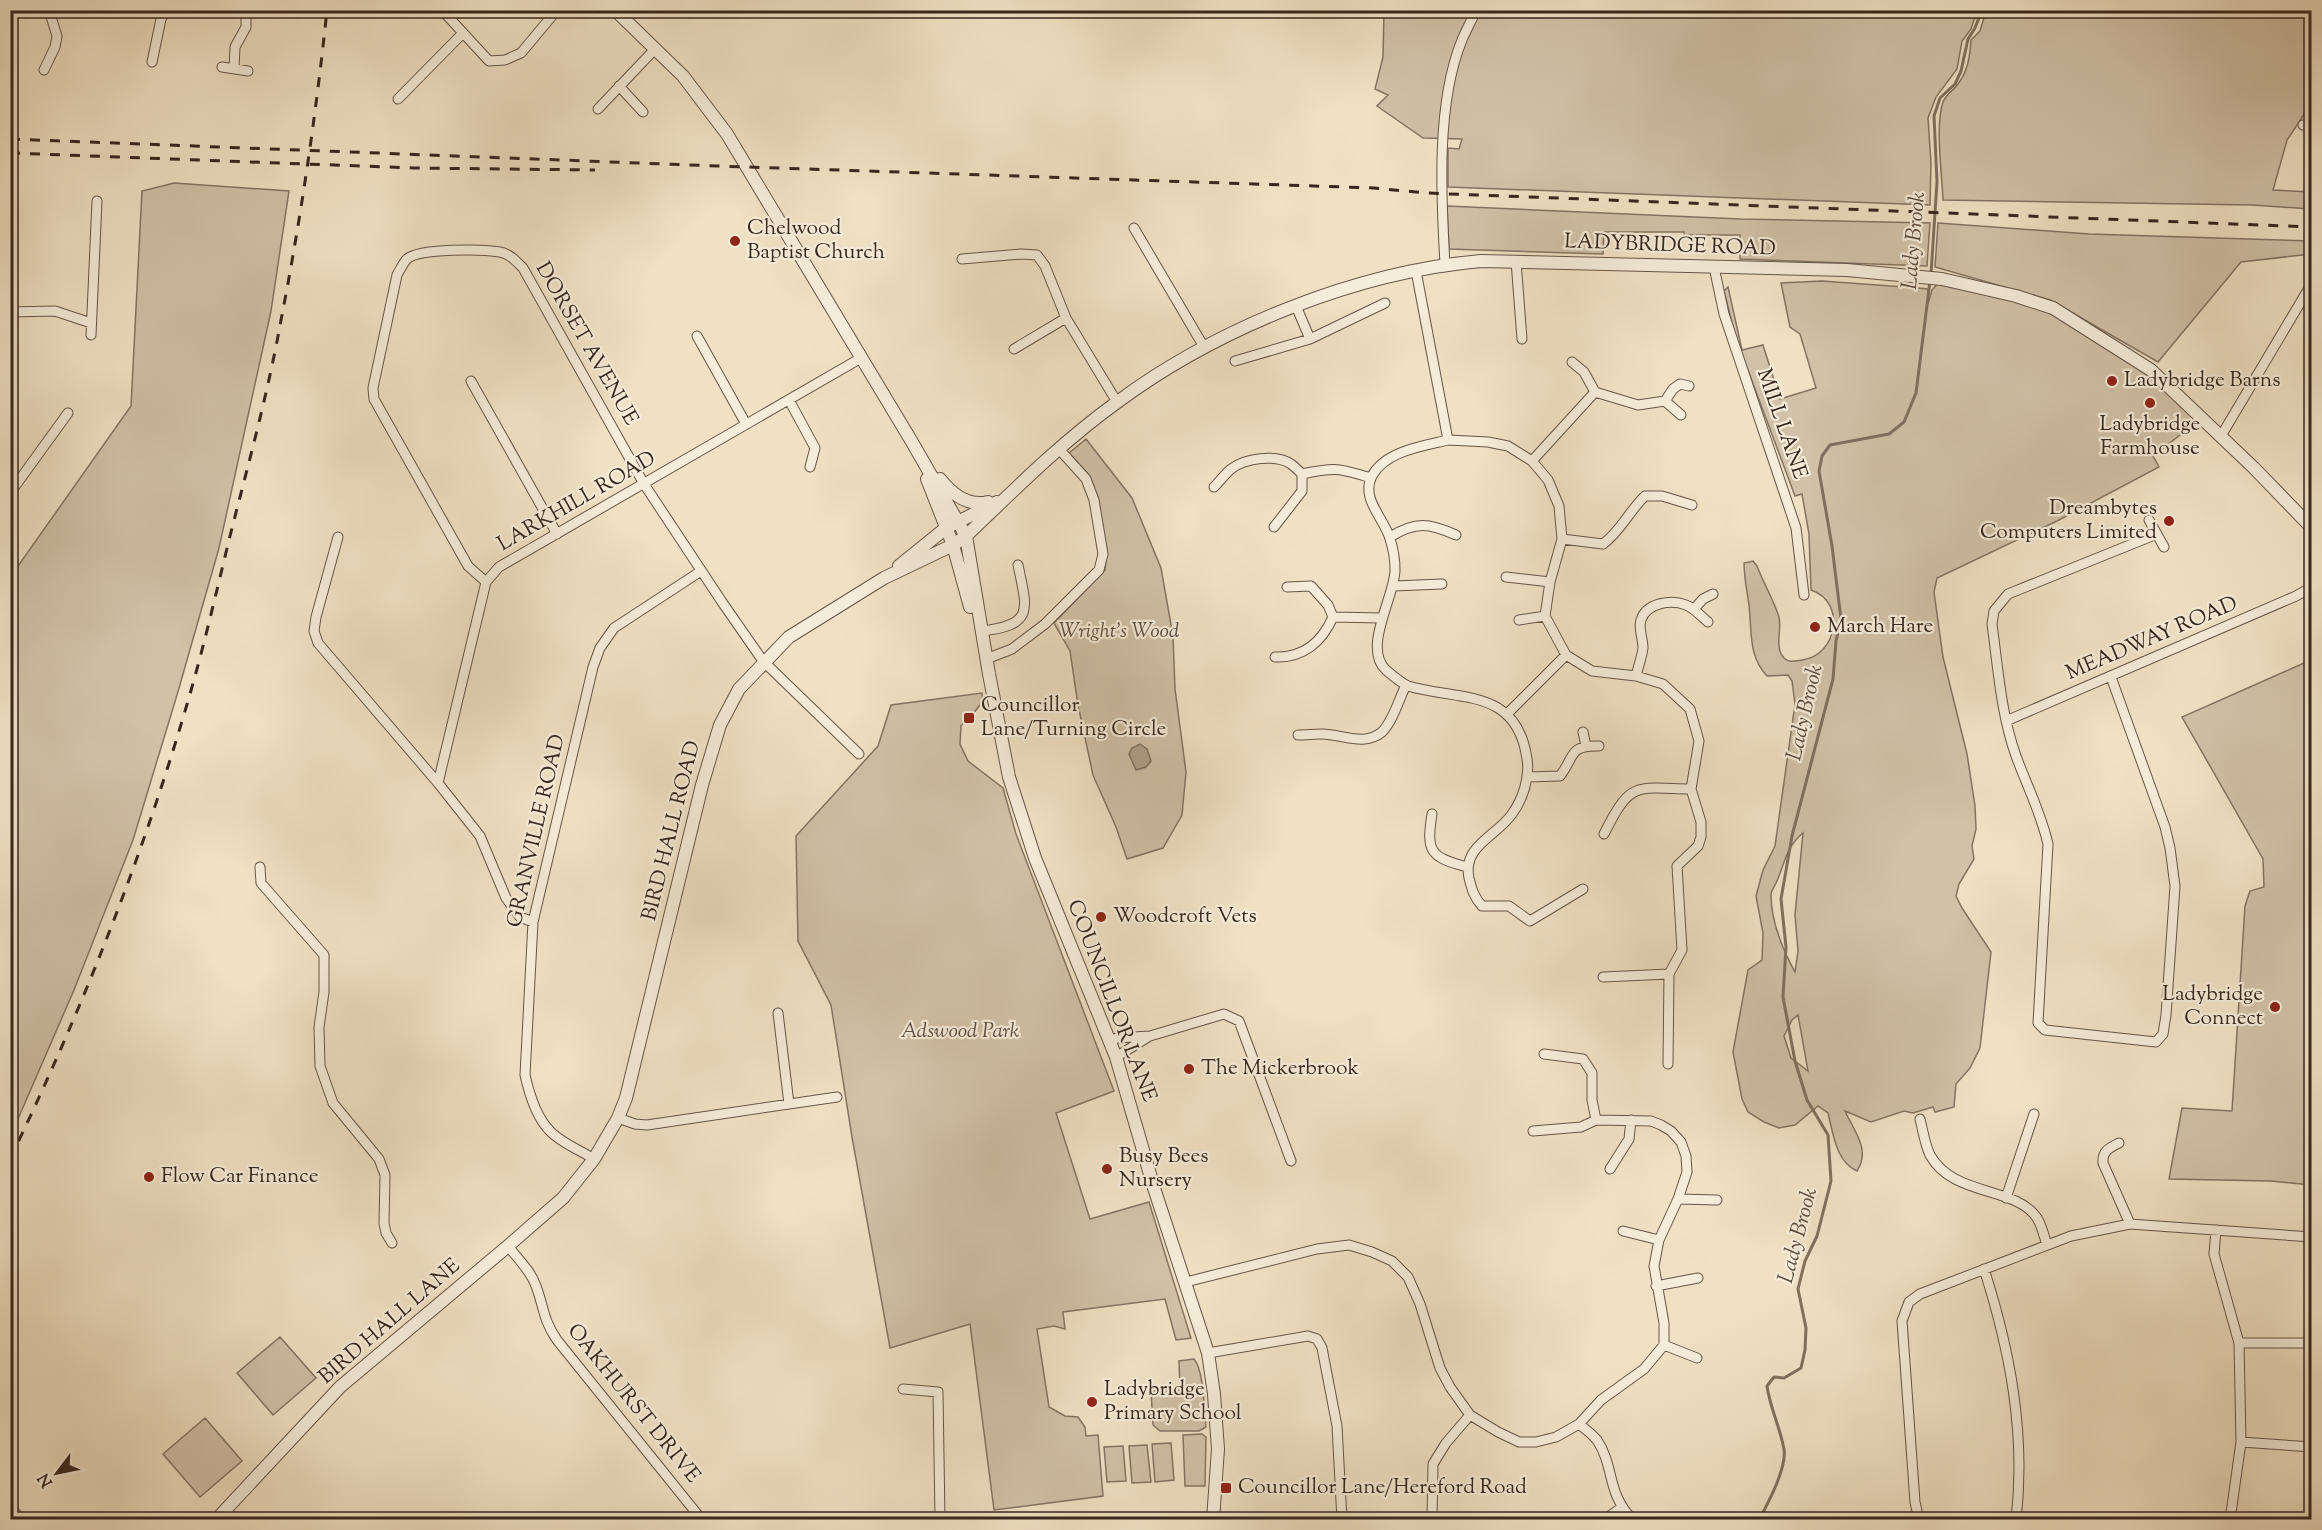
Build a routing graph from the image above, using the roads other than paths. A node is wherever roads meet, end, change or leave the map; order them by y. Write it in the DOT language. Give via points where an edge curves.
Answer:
graph roads {
  1 [pos="49,10"];
  2 [pos="166,10"];
  3 [pos="246,10"];
  4 [pos="442,10"];
  5 [pos="557,10"];
  6 [pos="615,10"];
  7 [pos="1476,10"];
  8 [pos="463,33"];
  9 [pos="655,49"];
  10 [pos="152,62"];
  11 [pos="222,67"];
  12 [pos="234,69"];
  13 [pos="44,70"];
  14 [pos="248,70"];
  15 [pos="620,86"];
  16 [pos="398,99"];
  17 [pos="598,109"];
  18 [pos="643,112"];
  19 [pos="97,201"];
  20 [pos="1134,228"];
  21 [pos="962,259"];
  22 [pos="1515,261"];
  23 [pos="1445,264"];
  24 [pos="1714,267"];
  25 [pos="1416,271"];
  26 [pos="2312,283"];
  27 [pos="1385,303"];
  28 [pos="1296,306"];
  29 [pos="10,312"];
  30 [pos="1066,318"];
  31 [pos="91,323"];
  32 [pos="91,335"];
  33 [pos="696,336"];
  34 [pos="1310,339"];
  35 [pos="1522,339"];
  36 [pos="1204,347"];
  37 [pos="1014,349"];
  38 [pos="861,358"];
  39 [pos="1235,361"];
  40 [pos="1572,362"];
  41 [pos="471,381"];
  42 [pos="1689,386"];
  43 [pos="1594,392"];
  44 [pos="789,400"];
  45 [pos="1665,401"];
  46 [pos="1117,402"];
  47 [pos="69,413"];
  48 [pos="1681,415"];
  49 [pos="746,424"];
  50 [pos="2221,436"];
  51 [pos="1448,440"];
  52 [pos="912,442"];
  53 [pos="1059,449"];
  54 [pos="1532,460"];
  55 [pos="810,467"];
  56 [pos="1302,474"];
  57 [pos="1371,478"];
  58 [pos="644,484"];
  59 [pos="1214,488"];
  60 [pos="10,493"];
  61 [pos="1007,497"];
  62 [pos="1692,505"];
  63 [pos="958,520"];
  64 [pos="2148,520"];
  65 [pos="1274,527"];
  66 [pos="946,528"];
  67 [pos="2312,528"];
  68 [pos="557,534"];
  69 [pos="2157,534"];
  70 [pos="1456,535"];
  71 [pos="966,536"];
  72 [pos="339,537"];
  73 [pos="1390,537"];
  74 [pos="1562,539"];
  75 [pos="953,545"];
  76 [pos="2164,547"];
  77 [pos="1018,566"];
  78 [pos="701,571"];
  79 [pos="1506,577"];
  80 [pos="884,578"];
  81 [pos="486,582"];
  82 [pos="1550,582"];
  83 [pos="1442,584"];
  84 [pos="1394,586"];
  85 [pos="1287,587"];
  86 [pos="2312,587"];
  87 [pos="1713,594"];
  88 [pos="1804,595"];
  89 [pos="1694,609"];
  90 [pos="1545,616"];
  91 [pos="1333,617"];
  92 [pos="1381,618"];
  93 [pos="1519,620"];
  94 [pos="1708,622"];
  95 [pos="982,631"];
  96 [pos="1566,655"];
  97 [pos="1275,657"];
  98 [pos="986,659"];
  99 [pos="763,661"];
  100 [pos="989,674"];
  101 [pos="1636,676"];
  102 [pos="2111,677"];
  103 [pos="1406,685"];
  104 [pos="1508,713"];
  105 [pos="2006,722"];
  106 [pos="1583,732"];
  107 [pos="1298,735"];
  108 [pos="1586,746"];
  109 [pos="1599,746"];
  110 [pos="859,754"];
  111 [pos="1527,777"];
  112 [pos="438,783"];
  113 [pos="1691,789"];
  114 [pos="1432,814"];
  115 [pos="1604,834"];
  116 [pos="260,867"];
  117 [pos="1467,867"];
  118 [pos="1583,889"];
  119 [pos="532,921"];
  120 [pos="1669,974"];
  121 [pos="1603,977"];
  122 [pos="778,1013"];
  123 [pos="1150,1036"];
  124 [pos="1109,1041"];
  125 [pos="1544,1054"];
  126 [pos="1116,1057"];
  127 [pos="1668,1064"];
  128 [pos="837,1097"];
  129 [pos="789,1104"];
  130 [pos="2034,1114"];
  131 [pos="618,1118"];
  132 [pos="1920,1119"];
  133 [pos="1596,1120"];
  134 [pos="1631,1120"];
  135 [pos="1533,1131"];
  136 [pos="2119,1143"];
  137 [pos="594,1159"];
  138 [pos="1291,1161"];
  139 [pos="1610,1169"];
  140 [pos="2006,1198"];
  141 [pos="1678,1199"];
  142 [pos="1717,1200"];
  143 [pos="2130,1224"];
  144 [pos="1623,1230"];
  145 [pos="2216,1230"];
  146 [pos="2312,1237"];
  147 [pos="1659,1240"];
  148 [pos="392,1243"];
  149 [pos="2047,1245"];
  150 [pos="508,1246"];
  151 [pos="1984,1269"];
  152 [pos="1698,1278"];
  153 [pos="1186,1282"];
  154 [pos="1656,1286"];
  155 [pos="2240,1343"];
  156 [pos="2312,1343"];
  157 [pos="1664,1345"];
  158 [pos="1208,1353"];
  159 [pos="1697,1358"];
  160 [pos="903,1389"];
  161 [pos="1470,1415"];
  162 [pos="1580,1424"];
  163 [pos="2241,1442"];
  164 [pos="2312,1447"];
  165 [pos="10,1506"];
  166 [pos="1621,1508"];
  167 [pos="21,1520"];
  168 [pos="216,1520"];
  169 [pos="702,1520"];
  170 [pos="940,1520"];
  171 [pos="1213,1520"];
  172 [pos="1342,1520"];
  173 [pos="1432,1520"];
  174 [pos="1604,1520"];
  175 [pos="1633,1520"];
  176 [pos="1919,1520"];
  177 [pos="2016,1520"];
  178 [pos="2230,1520"];
  1 -- 13 [label="street" via="57,36"];
  2 -- 10 [label="street"];
  3 -- 12 [label="street" via="246,27 235,46"];
  4 -- 8 [label="street"];
  5 -- 8 [label="street" via="520,52 505,60 489,60"];
  6 -- 9 [label="street"];
  7 -- 23 [label="street" via="1461,41 1448,91 1442,166"];
  8 -- 16 [label="street"];
  9 -- 15 [label="street"];
  9 -- 38 [label="street" via="683,76 727,134"];
  11 -- 12 [label="street"];
  12 -- 14 [label="street"];
  15 -- 17 [label="street"];
  15 -- 18 [label="street"];
  19 -- 31 [label="street"];
  20 -- 36 [label="street"];
  21 -- 30 [label="street" via="1036,255 1045,266"];
  22 -- 23 [label="street, LADYBRIDGE ROAD"];
  22 -- 24 [label="street, LADYBRIDGE ROAD"];
  22 -- 35 [label="street"];
  23 -- 25 [label="street, LADYBRIDGE ROAD"];
  24 -- 50 [label="street, LADYBRIDGE ROAD" via="1847,270 1942,279 2053,308 2151,370"];
  24 -- 88 [label="street, MILL LANE" via="1724,314 1794,519"];
  25 -- 28 [label="street, LADYBRIDGE ROAD"];
  25 -- 51 [label="street"];
  26 -- 50 [label="street"];
  27 -- 34 [label="street"];
  28 -- 34 [label="street"];
  28 -- 36 [label="street, LADYBRIDGE ROAD"];
  29 -- 31 [label="street" via="55,310"];
  30 -- 37 [label="street"];
  30 -- 46 [label="street"];
  31 -- 32 [label="street"];
  33 -- 49 [label="street"];
  34 -- 39 [label="street"];
  36 -- 46 [label="street, LADYBRIDGE ROAD"];
  38 -- 44 [label="street, LARKHILL ROAD"];
  38 -- 52 [label="street"];
  40 -- 43 [label="street" via="1584,372"];
  41 -- 68 [label="street"];
  42 -- 45 [label="street" via="1680,384 1673,388"];
  43 -- 45 [label="street" via="1638,405"];
  43 -- 54 [label="street"];
  44 -- 49 [label="street, LARKHILL ROAD"];
  44 -- 55 [label="street" via="815,448"];
  45 -- 48 [label="street"];
  46 -- 53 [label="street, LADYBRIDGE ROAD"];
  47 -- 60 [label="street"];
  49 -- 58 [label="street, LARKHILL ROAD"];
  50 -- 67 [label="street, LADYBRIDGE ROAD"];
  51 -- 54 [label="street" via="1508,446"];
  51 -- 57 [label="street" via="1399,453"];
  52 -- 61 [label="street" via="948,489 961,499 984,503"];
  52 -- 63 [label="street, COUNCILLOR LANE"];
  52 -- 66 [label="street, COUNCILLOR LANE"];
  53 -- 61 [label="street, LADYBRIDGE ROAD"];
  53 -- 98 [label="street" via="1086,479 1094,500 1103,554 1099,570 1045,624 1012,649"];
  54 -- 74 [label="street" via="1555,493"];
  56 -- 57 [label="street" via="1338,468"];
  56 -- 59 [label="street" via="1290,463 1262,459 1231,469"];
  56 -- 65 [label="street" via="1302,491"];
  57 -- 73 [label="street" via="1374,510"];
  58 -- 68 [label="street, LARKHILL ROAD"];
  58 -- 78 [label="street"];
  58 -- 81 [label="street, DORSET AVENUE" via="557,325 523,268 511,256 499,252 438,251 407,259 397,275 390,303 374,399 468,566"];
  61 -- 63 [label="street, LADYBRIDGE ROAD"];
  61 -- 71 [label="street, LADYBRIDGE ROAD"];
  62 -- 74 [label="street" via="1662,496 1645,496 1604,544"];
  63 -- 66 [label="street, LADYBRIDGE ROAD"];
  63 -- 71 [label="street, COUNCILLOR LANE"];
  64 -- 69 [label="street"];
  66 -- 75 [label="street, COUNCILLOR LANE"];
  66 -- 80 [label="street, BIRD HALL ROAD"];
  68 -- 81 [label="street, LARKHILL ROAD" via="500,567"];
  69 -- 76 [label="street"];
  69 -- 105 [label="street" via="2008,594 1994,611 1992,624"];
  70 -- 73 [label="street" via="1434,525 1419,525"];
  71 -- 75 [label="street, LADYBRIDGE ROAD"];
  71 -- 95 [label="street, COUNCILLOR LANE"];
  72 -- 112 [label="street" via="316,617 314,631 318,643"];
  73 -- 84 [label="street"];
  74 -- 82 [label="street"];
  75 -- 80 [label="street, BIRD HALL ROAD"];
  75 -- 100 [label="street, COUNCILLOR LANE"];
  77 -- 95 [label="street" via="1026,607 1023,614 1014,623"];
  78 -- 99 [label="street"];
  78 -- 119 [label="street, GRANVILLE ROAD" via="614,627 600,648"];
  79 -- 82 [label="street"];
  80 -- 99 [label="street, BIRD HALL ROAD" via="789,637"];
  81 -- 112 [label="street"];
  82 -- 90 [label="street"];
  83 -- 84 [label="street"];
  84 -- 92 [label="street"];
  85 -- 91 [label="street" via="1311,586"];
  86 -- 102 [label="street, MEADWAY ROAD"];
  87 -- 89 [label="street"];
  89 -- 94 [label="street"];
  89 -- 101 [label="street" via="1676,602 1657,604 1641,616 1643,648"];
  90 -- 93 [label="street"];
  90 -- 96 [label="street"];
  91 -- 92 [label="street"];
  91 -- 97 [label="street" via="1326,632 1299,654"];
  92 -- 103 [label="street" via="1378,653 1383,668"];
  95 -- 98 [label="street, COUNCILLOR LANE"];
  96 -- 101 [label="street" via="1592,670"];
  96 -- 104 [label="street"];
  98 -- 100 [label="street, COUNCILLOR LANE"];
  99 -- 110 [label="street"];
  99 -- 131 [label="street, BIRD HALL ROAD" via="739,689 720,725"];
  100 -- 124 [label="street, COUNCILLOR LANE" via="1009,777 1035,858"];
  101 -- 113 [label="street" via="1663,684 1690,710 1699,741"];
  102 -- 105 [label="street, MEADWAY ROAD"];
  102 -- 105 [label="street" via="2165,827 2175,886 2166,1015 2163,1034 2156,1042 2045,1030 2038,1023 2048,844"];
  103 -- 104 [label="street" via="1484,701"];
  103 -- 107 [label="street" via="1382,732 1371,738"];
  104 -- 111 [label="street" via="1520,734 1527,758"];
  106 -- 108 [label="street"];
  108 -- 109 [label="street"];
  108 -- 111 [label="street" via="1572,753 1560,776"];
  111 -- 117 [label="street" via="1511,816 1475,848"];
  112 -- 119 [label="street" via="480,836 506,898 520,917"];
  113 -- 115 [label="street" via="1635,790 1617,809"];
  113 -- 120 [label="street" via="1701,822 1701,837 1698,846 1677,866 1682,950"];
  114 -- 117 [label="street" via="1428,839 1435,853 1443,861"];
  116 -- 148 [label="street" via="261,883 324,955 320,1066 333,1103 379,1159 385,1175 384,1223"];
  117 -- 118 [label="street" via="1474,897 1482,906 1509,906 1530,921"];
  119 -- 137 [label="street, GRANVILLE ROAD" via="525,1075 528,1088 550,1131"];
  120 -- 121 [label="street"];
  120 -- 127 [label="street"];
  122 -- 129 [label="street"];
  123 -- 124 [label="street"];
  123 -- 126 [label="street"];
  123 -- 138 [label="street" via="1224,1014 1239,1021"];
  124 -- 126 [label="street, COUNCILLOR LANE"];
  125 -- 133 [label="street" via="1583,1059 1592,1073"];
  126 -- 153 [label="street, COUNCILLOR LANE"];
  128 -- 129 [label="street"];
  129 -- 131 [label="street" via="647,1125"];
  130 -- 140 [label="street"];
  131 -- 137 [label="street, BIRD HALL ROAD"];
  132 -- 140 [label="street" via="1930,1155 1947,1174"];
  133 -- 134 [label="street"];
  133 -- 135 [label="street" via="1581,1127"];
  134 -- 139 [label="street" via="1629,1140"];
  134 -- 141 [label="street" via="1661,1125 1681,1142 1687,1172"];
  136 -- 143 [label="street" via="2106,1150 2103,1163"];
  137 -- 150 [label="street, BIRD HALL LANE" via="563,1198"];
  140 -- 149 [label="street" via="2032,1212"];
  141 -- 142 [label="street"];
  141 -- 147 [label="street"];
  143 -- 145 [label="street"];
  143 -- 149 [label="street"];
  144 -- 147 [label="street"];
  145 -- 146 [label="street"];
  145 -- 155 [label="street" via="2214,1254"];
  147 -- 154 [label="street" via="1654,1266"];
  149 -- 151 [label="street"];
  150 -- 168 [label="street, BIRD HALL LANE" via="340,1387"];
  150 -- 169 [label="street, OAKHURST DRIVE" via="529,1272 547,1325 557,1340"];
  151 -- 176 [label="street" via="1920,1294 1909,1302 1902,1321"];
  151 -- 177 [label="street" via="1999,1317 2016,1409"];
  152 -- 154 [label="street"];
  153 -- 158 [label="street, COUNCILLOR LANE"];
  153 -- 161 [label="street" via="1317,1249 1349,1245 1392,1261 1408,1277 1440,1368"];
  154 -- 157 [label="street"];
  155 -- 156 [label="street"];
  155 -- 163 [label="street"];
  157 -- 159 [label="street"];
  157 -- 162 [label="street" via="1644,1369 1601,1400"];
  158 -- 171 [label="street, COUNCILLOR LANE" via="1218,1449"];
  158 -- 172 [label="street" via="1308,1336 1317,1339 1337,1426"];
  160 -- 170 [label="street" via="938,1392"];
  161 -- 162 [label="street" via="1519,1442 1556,1437"];
  161 -- 173 [label="street" via="1433,1464"];
  162 -- 166 [label="street" via="1596,1439"];
  163 -- 164 [label="street"];
  163 -- 178 [label="street"];
  165 -- 167 [label="street"];
  166 -- 174 [label="street"];
  166 -- 175 [label="street"];
}
